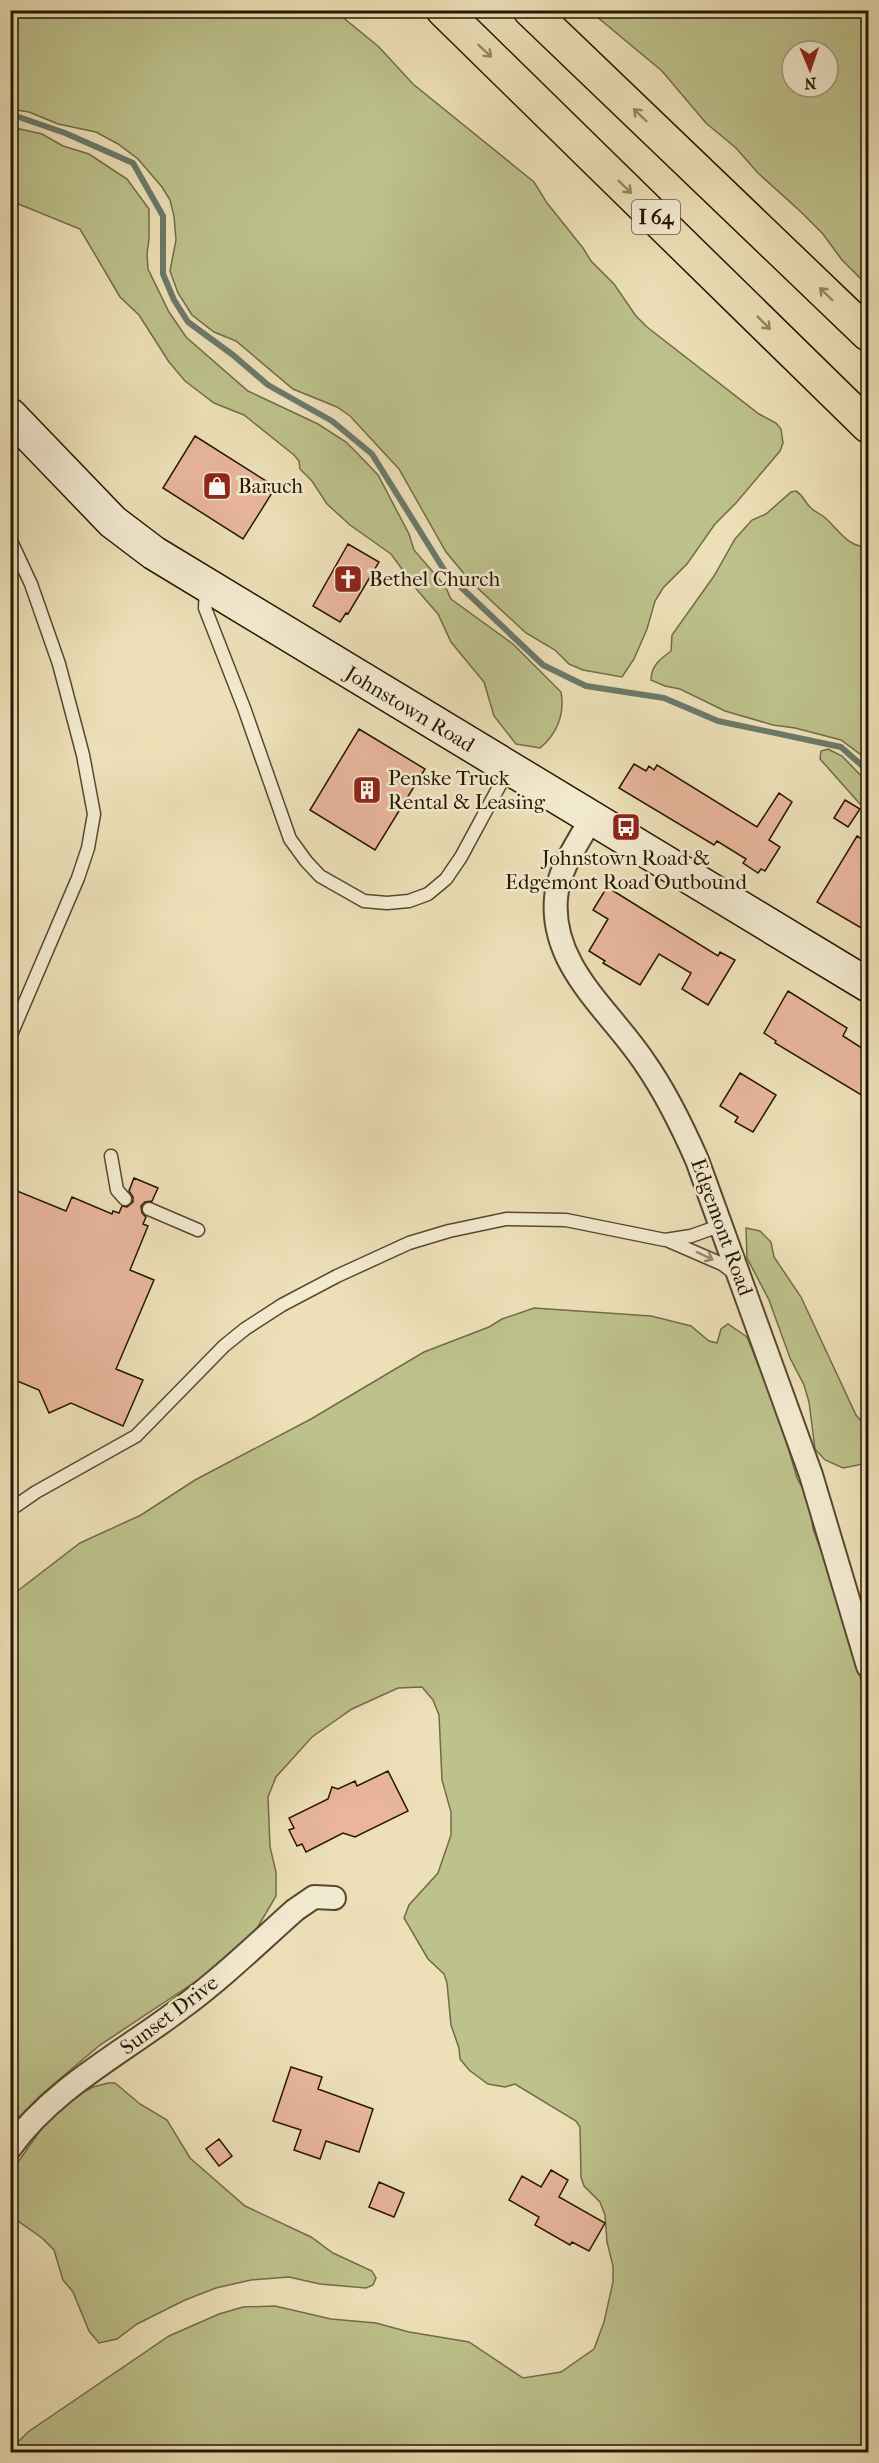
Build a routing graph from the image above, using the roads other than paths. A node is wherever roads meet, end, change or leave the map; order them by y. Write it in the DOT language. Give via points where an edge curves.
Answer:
graph roads {
  1 [pos="443,10"];
  2 [pos="530,10"];
  3 [pos="868,334"];
  4 [pos="10,415"];
  5 [pos="868,426"];
  6 [pos="10,540"];
  7 [pos="207,586"];
  8 [pos="509,769"];
  9 [pos="591,819"];
  10 [pos="868,985"];
  11 [pos="10,1037"];
  12 [pos="111,1155"];
  13 [pos="125,1199"];
  14 [pos="149,1209"];
  15 [pos="722,1225"];
  16 [pos="198,1230"];
  17 [pos="665,1240"];
  18 [pos="741,1278"];
  19 [pos="10,1510"];
  20 [pos="868,1666"];
  21 [pos="334,1898"];
  22 [pos="10,2148"];
  1 -- 5 [label="highway, I 64, one-way"];
  3 -- 2 [label="highway, one-way"];
  4 -- 7 [label="street, Johnstown Road" via="113,522"];
  6 -- 11 [label="lane" via="31,584 59,664 94,814 78,878"];
  7 -- 8 [label="street, Johnstown Road"];
  7 -- 8 [label="lane" via="205,608 290,839 320,876 364,901 409,901 428,894 446,879 461,857"];
  8 -- 9 [label="street, Johnstown Road"];
  9 -- 10 [label="street, Johnstown Road"];
  9 -- 15 [label="street, Edgemont Road" via="556,896 555,914 562,948 572,969 622,1030 665,1095 698,1160"];
  12 -- 13 [label="lane" via="117,1190"];
  14 -- 16 [label="lane"];
  15 -- 17 [label="lane"];
  15 -- 18 [label="street, Edgemont Road"];
  17 -- 18 [label="lane, one-way" via="722,1264"];
  17 -- 19 [label="lane" via="566,1220 525,1218 480,1224 409,1243 337,1276 245,1329 136,1436"];
  18 -- 20 [label="street, Edgemont Road" via="811,1475"];
  21 -- 22 [label="street, Sunset Drive" via="314,1897 295,1911 183,2008 39,2112"];
}
